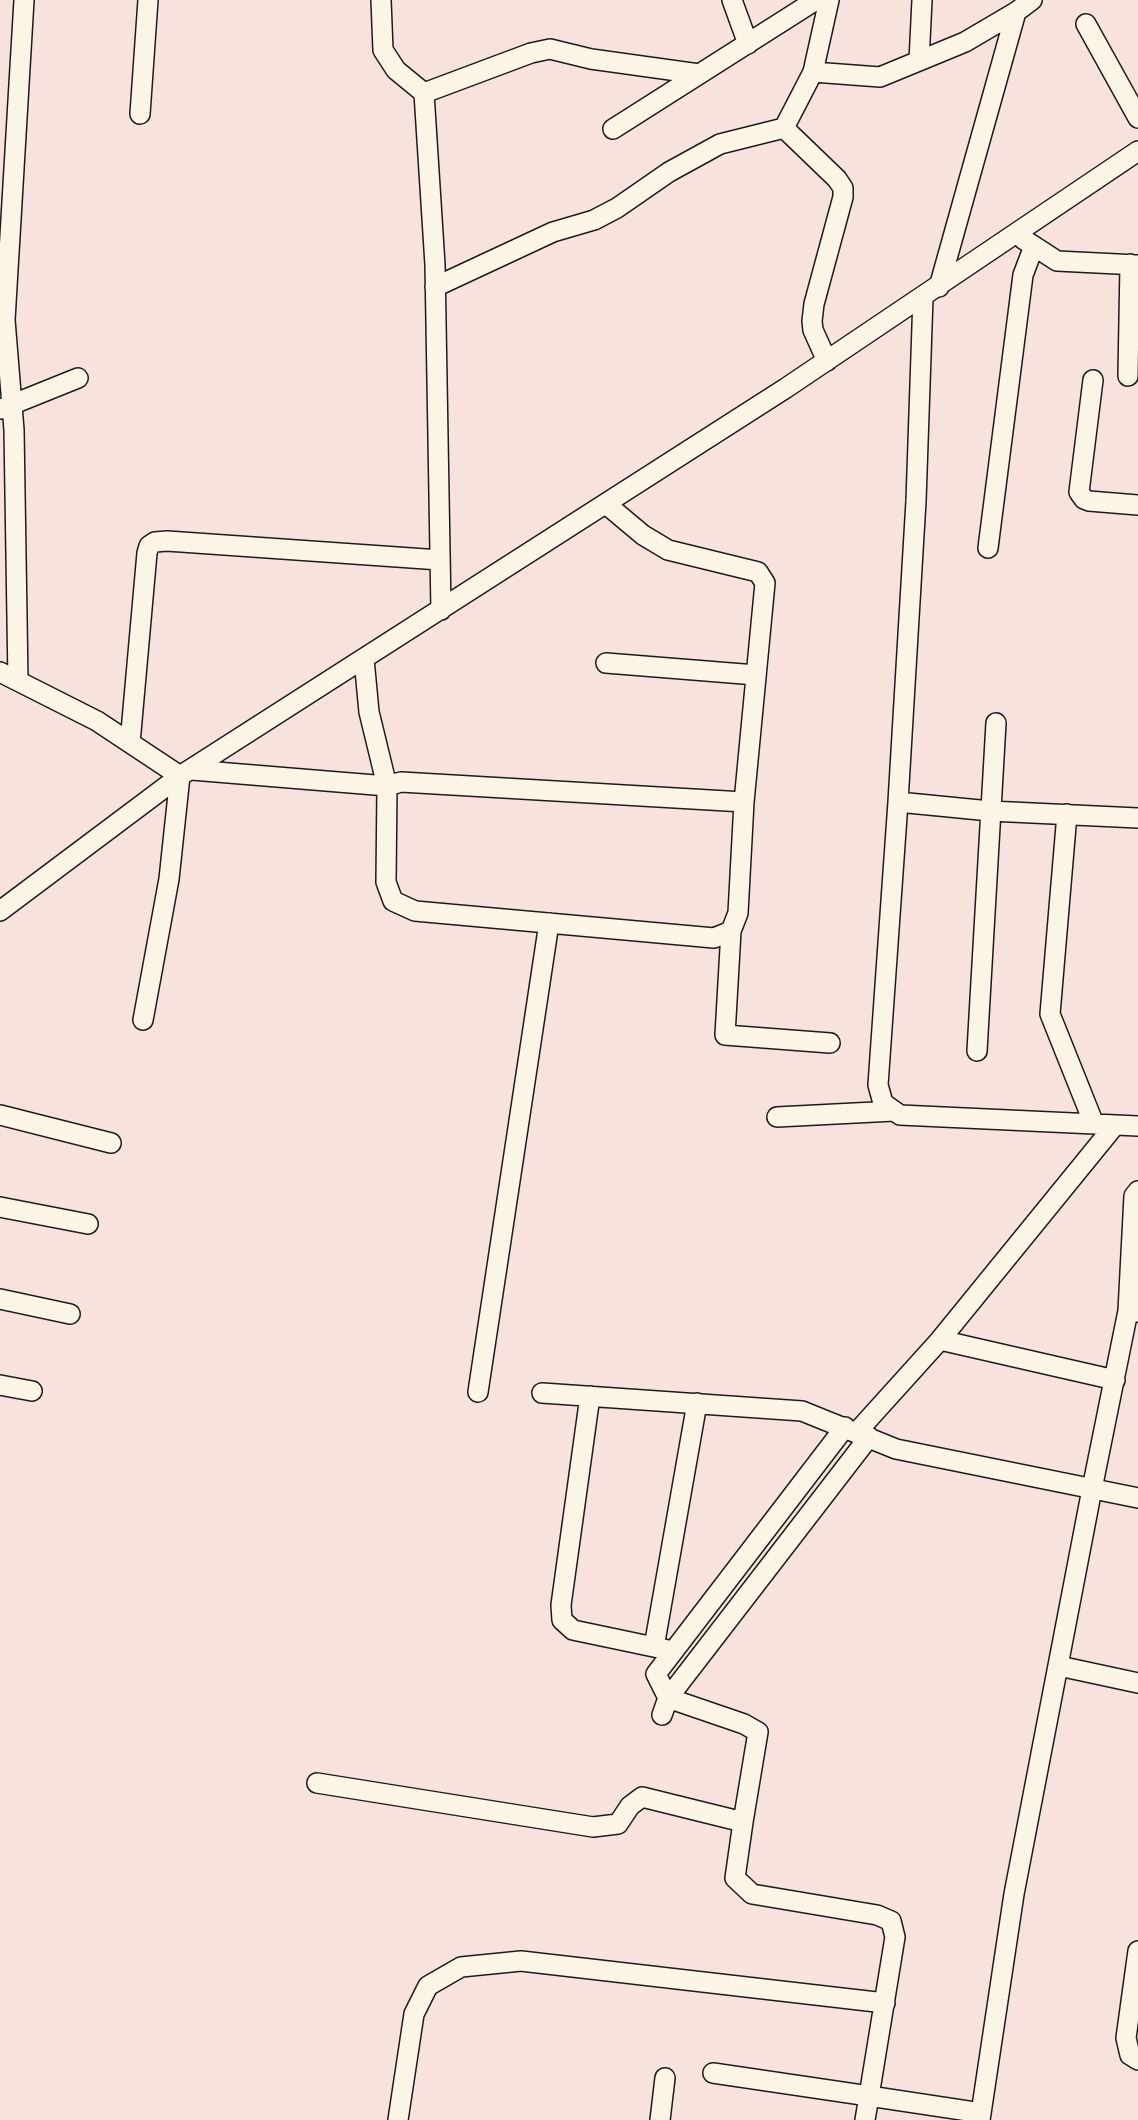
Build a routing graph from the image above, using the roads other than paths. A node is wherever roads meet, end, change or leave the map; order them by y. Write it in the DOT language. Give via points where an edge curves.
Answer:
graph roads {
  1 [pos="24,0"];
  2 [pos="148,0"];
  3 [pos="381,0"];
  4 [pos="732,0"];
  5 [pos="816,0"];
  6 [pos="829,0"];
  7 [pos="922,0"];
  8 [pos="1032,0"];
  9 [pos="1016,12"];
  10 [pos="1086,24"];
  11 [pos="748,44"];
  12 [pos="919,61"];
  13 [pos="813,72"];
  14 [pos="699,74"];
  15 [pos="424,93"];
  16 [pos="140,114"];
  17 [pos="1138,118"];
  18 [pos="784,128"];
  19 [pos="613,129"];
  20 [pos="1138,151"];
  21 [pos="1015,234"];
  22 [pos="1034,246"];
  23 [pos="1134,264"];
  24 [pos="435,287"];
  25 [pos="931,292"];
  26 [pos="3,309"];
  27 [pos="826,361"];
  28 [pos="1128,376"];
  29 [pos="78,378"];
  30 [pos="1093,380"];
  31 [pos="6,407"];
  32 [pos="606,504"];
  33 [pos="1138,505"];
  34 [pos="988,548"];
  35 [pos="440,560"];
  36 [pos="441,610"];
  37 [pos="364,659"];
  38 [pos="606,663"];
  39 [pos="0,672"];
  40 [pos="756,676"];
  41 [pos="18,681"];
  42 [pos="996,723"];
  43 [pos="130,743"];
  44 [pos="186,773"];
  45 [pos="386,786"];
  46 [pos="744,802"];
  47 [pos="898,802"];
  48 [pos="990,811"];
  49 [pos="1067,814"];
  50 [pos="1138,818"];
  51 [pos="0,911"];
  52 [pos="549,923"];
  53 [pos="731,930"];
  54 [pos="142,1020"];
  55 [pos="830,1043"];
  56 [pos="977,1051"];
  57 [pos="894,1111"];
  58 [pos="0,1115"];
  59 [pos="777,1117"];
  60 [pos="1094,1124"];
  61 [pos="1115,1125"];
  62 [pos="1138,1126"];
  63 [pos="111,1143"];
  64 [pos="1138,1191"];
  65 [pos="0,1208"];
  66 [pos="88,1224"];
  67 [pos="0,1299"];
  68 [pos="1133,1312"];
  69 [pos="70,1314"];
  70 [pos="940,1340"];
  71 [pos="1115,1380"];
  72 [pos="0,1385"];
  73 [pos="32,1391"];
  74 [pos="478,1392"];
  75 [pos="542,1393"];
  76 [pos="590,1396"];
  77 [pos="697,1403"];
  78 [pos="857,1432"];
  79 [pos="1092,1489"];
  80 [pos="1138,1498"];
  81 [pos="654,1647"];
  82 [pos="673,1651"];
  83 [pos="1059,1666"];
  84 [pos="1138,1683"];
  85 [pos="665,1707"];
  86 [pos="317,1783"];
  87 [pos="742,1822"];
  88 [pos="1138,1951"];
  89 [pos="885,2003"];
  90 [pos="1138,2060"];
  91 [pos="713,2073"];
  92 [pos="665,2078"];
  93 [pos="868,2096"];
  94 [pos="981,2117"];
  95 [pos="398,2120"];
  96 [pos="660,2120"];
  97 [pos="865,2120"];
  1 -- 26 [label="street"];
  2 -- 16 [label="street"];
  3 -- 15 [label="street" via="383,50 396,70"];
  4 -- 11 [label="street"];
  5 -- 11 [label="street"];
  6 -- 13 [label="street"];
  7 -- 12 [label="street"];
  8 -- 9 [label="street"];
  9 -- 12 [label="street" via="966,42"];
  9 -- 25 [label="street"];
  10 -- 17 [label="street"];
  11 -- 14 [label="street"];
  12 -- 13 [label="street" via="880,76"];
  13 -- 18 [label="street"];
  14 -- 15 [label="street" via="591,60 550,49"];
  14 -- 19 [label="street"];
  15 -- 24 [label="street"];
  18 -- 24 [label="street" via="720,144 594,220 553,232"];
  18 -- 27 [label="street" via="843,188 812,321"];
  20 -- 21 [label="street"];
  21 -- 22 [label="street"];
  21 -- 25 [label="street"];
  22 -- 23 [label="street" via="1057,261"];
  22 -- 34 [label="street" via="1023,274"];
  23 -- 28 [label="street"];
  24 -- 35 [label="street"];
  25 -- 27 [label="street"];
  25 -- 47 [label="street"];
  26 -- 31 [label="street"];
  27 -- 32 [label="street"];
  29 -- 31 [label="street"];
  30 -- 33 [label="street" via="1079,492 1089,501"];
  31 -- 41 [label="street" via="14,439"];
  32 -- 36 [label="street"];
  32 -- 40 [label="street" via="643,536 668,550 758,572 765,583"];
  35 -- 36 [label="street"];
  35 -- 43 [label="street" via="155,542 147,553"];
  36 -- 37 [label="street"];
  37 -- 44 [label="street"];
  37 -- 45 [label="street" via="369,712"];
  38 -- 40 [label="street"];
  39 -- 41 [label="street"];
  40 -- 46 [label="street"];
  41 -- 43 [label="street" via="97,721"];
  42 -- 48 [label="street"];
  43 -- 44 [label="street"];
  44 -- 45 [label="street"];
  44 -- 51 [label="street"];
  44 -- 54 [label="street" via="170,879"];
  45 -- 46 [label="street" via="400,782"];
  45 -- 52 [label="street" via="386,882 393,901 414,911"];
  46 -- 53 [label="street" via="738,913"];
  47 -- 48 [label="street"];
  47 -- 57 [label="street" via="878,1085 883,1103"];
  48 -- 49 [label="street"];
  48 -- 56 [label="street"];
  49 -- 50 [label="street"];
  49 -- 60 [label="street" via="1050,1014"];
  52 -- 53 [label="street" via="714,938"];
  52 -- 74 [label="street"];
  53 -- 55 [label="street" via="725,1035"];
  57 -- 59 [label="street"];
  57 -- 60 [label="street" via="900,1115"];
  58 -- 63 [label="street"];
  60 -- 61 [label="street"];
  61 -- 62 [label="street"];
  61 -- 70 [label="street"];
  64 -- 68 [label="street" via="1134,1196"];
  65 -- 66 [label="street"];
  67 -- 69 [label="street"];
  68 -- 71 [label="street"];
  70 -- 71 [label="street"];
  70 -- 78 [label="street"];
  71 -- 79 [label="street"];
  72 -- 73 [label="street"];
  75 -- 76 [label="street"];
  76 -- 77 [label="street"];
  76 -- 81 [label="street" via="561,1605 562,1620 573,1630"];
  77 -- 78 [label="street" via="802,1411"];
  77 -- 81 [label="street"];
  78 -- 79 [label="street" via="896,1448"];
  78 -- 82 [label="street"];
  78 -- 85 [label="street"];
  79 -- 80 [label="street"];
  79 -- 83 [label="street"];
  81 -- 82 [label="street"];
  82 -- 85 [label="street" via="656,1674"];
  83 -- 84 [label="street"];
  83 -- 94 [label="street" via="1014,1894"];
  85 -- 87 [label="street" via="744,1724 758,1732"];
  86 -- 87 [label="street" via="592,1828 618,1824 630,1806 642,1798"];
  87 -- 89 [label="street" via="735,1878 752,1894 877,1915 891,1921 895,1937"];
  88 -- 90 [label="street" via="1126,2038 1130,2055"];
  89 -- 93 [label="street"];
  89 -- 95 [label="street" via="521,1961 461,1967 428,1986 414,2014"];
  91 -- 93 [label="street"];
  92 -- 96 [label="street"];
  93 -- 94 [label="street"];
  93 -- 97 [label="street"];
}
